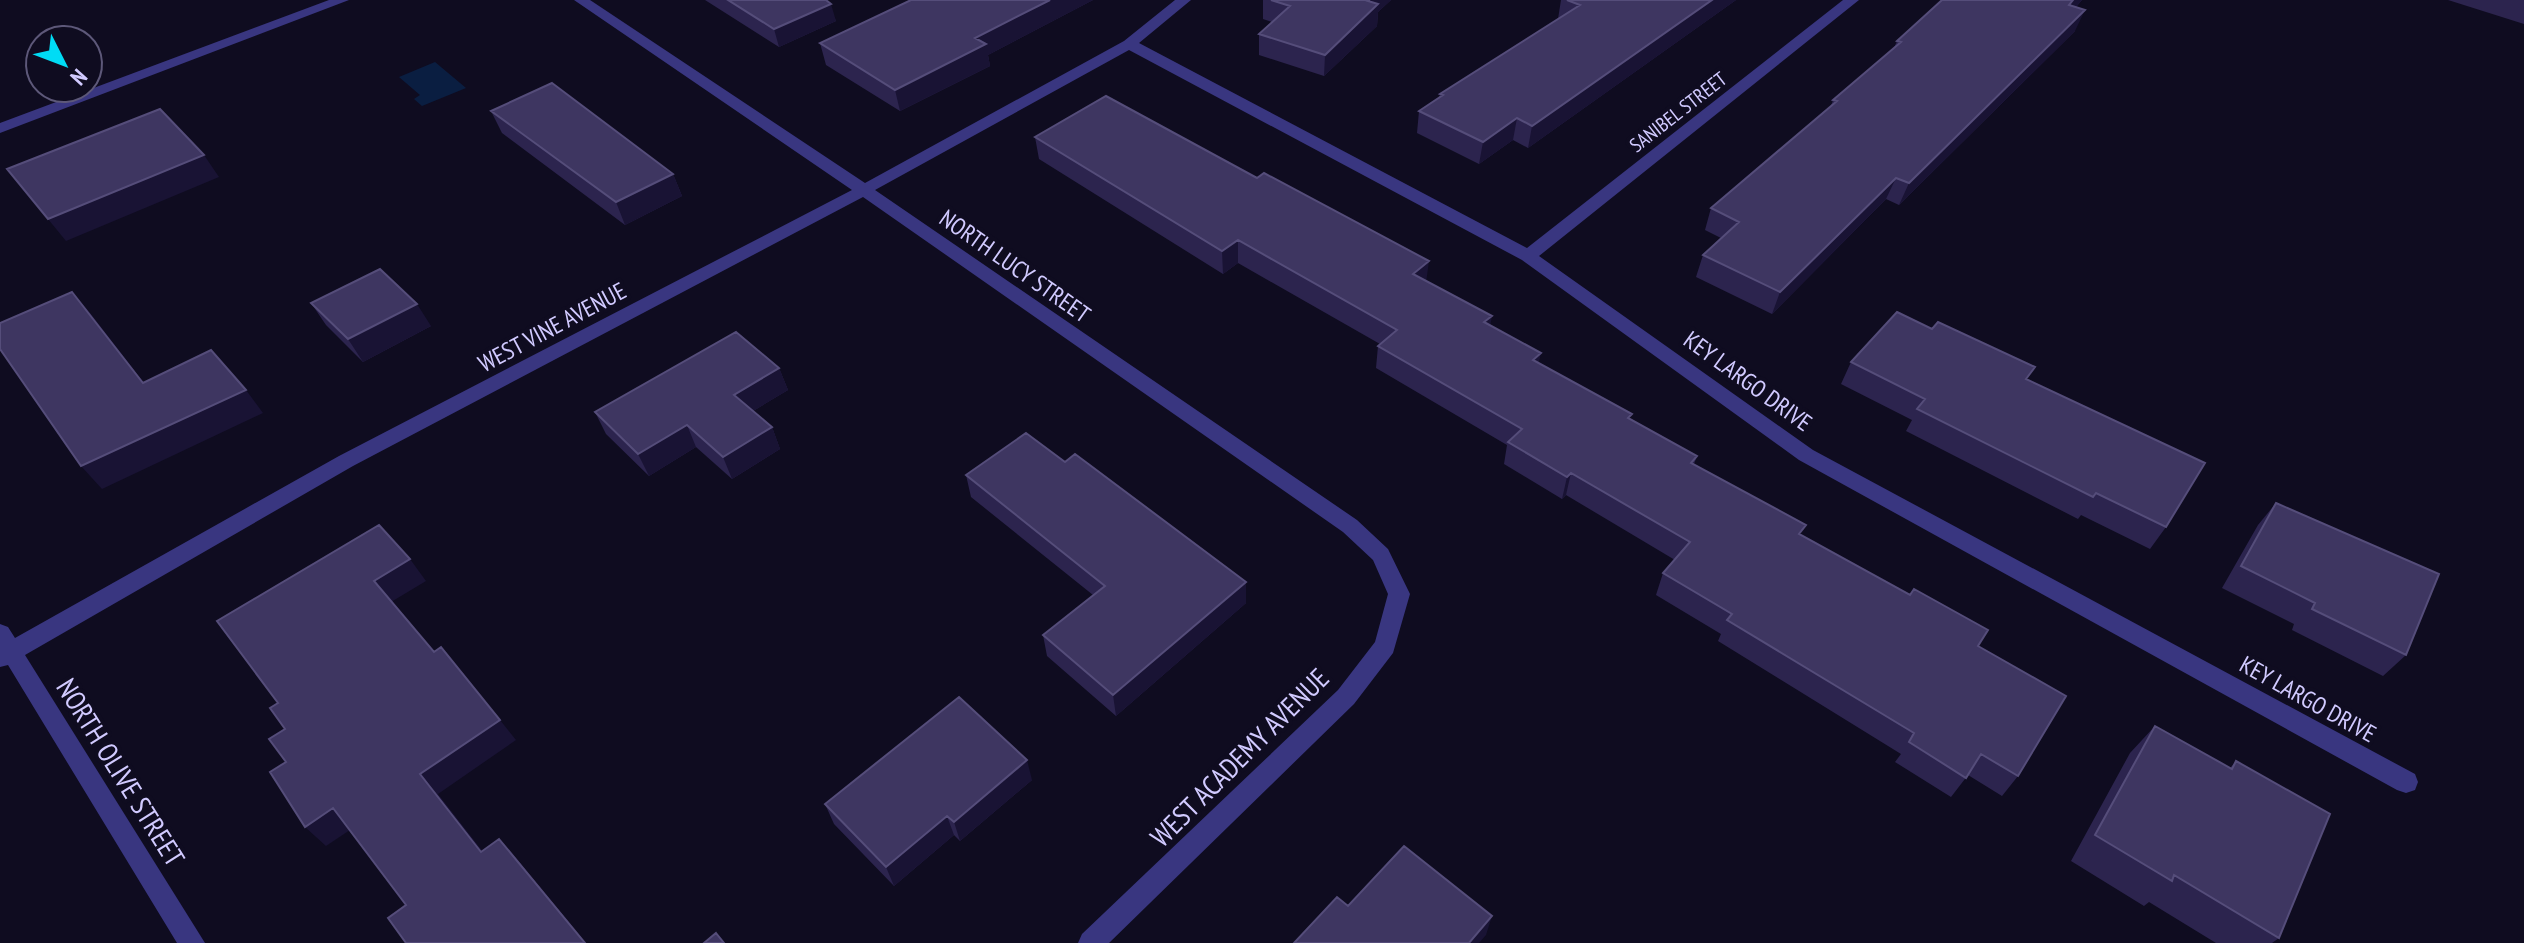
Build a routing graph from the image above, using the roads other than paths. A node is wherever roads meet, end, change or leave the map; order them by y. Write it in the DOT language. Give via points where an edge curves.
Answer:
graph roads {
  1 [pos="342,0"];
  2 [pos="581,0"];
  3 [pos="1184,0"];
  4 [pos="1852,0"];
  5 [pos="1129,44"];
  6 [pos="0,128"];
  7 [pos="864,190"];
  8 [pos="1528,256"];
  9 [pos="1399,594"];
  10 [pos="4,647"];
  11 [pos="2406,782"];
  12 [pos="192,943"];
  13 [pos="1091,943"];
  1 -- 6 [label="street"];
  2 -- 7 [label="street, NORTH LUCY STREET"];
  3 -- 5 [label="street"];
  4 -- 8 [label="street, SANIBEL STREET"];
  5 -- 7 [label="street, WEST VINE AVENUE"];
  5 -- 8 [label="street, KEY LARGO DRIVE"];
  7 -- 9 [label="street, NORTH LUCY STREET" via="1350,526 1381,555"];
  7 -- 10 [label="street, WEST VINE AVENUE"];
  8 -- 11 [label="street, KEY LARGO DRIVE" via="1806,455"];
  9 -- 13 [label="street, WEST ACADEMY AVENUE" via="1385,646 1346,697"];
  10 -- 12 [label="street, NORTH OLIVE STREET"];
}
